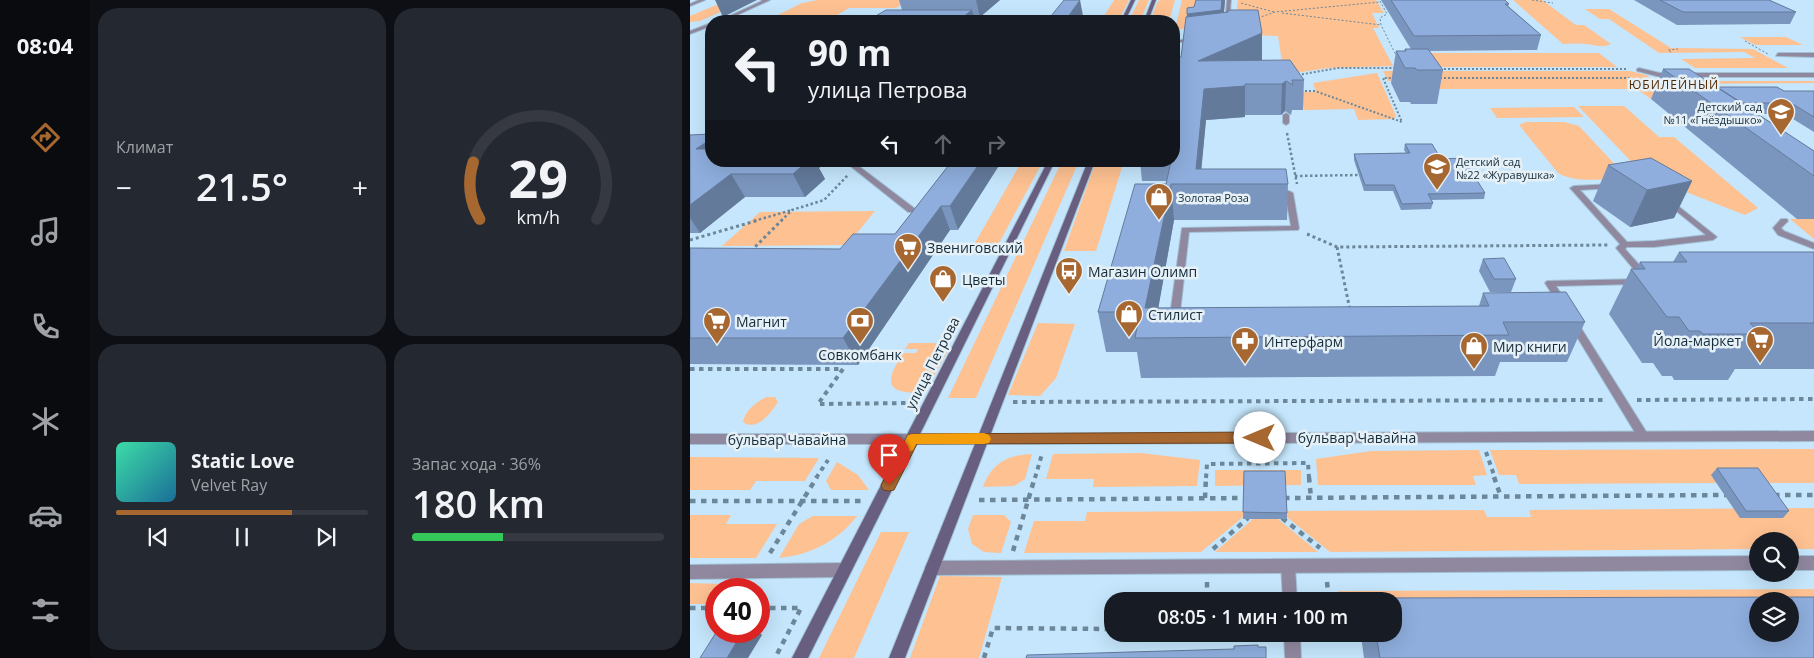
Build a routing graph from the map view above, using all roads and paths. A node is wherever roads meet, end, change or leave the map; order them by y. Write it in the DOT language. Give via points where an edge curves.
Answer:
graph roads {
  1 [pos="703,0"];
  2 [pos="763,0"];
  3 [pos="1133,0"];
  4 [pos="1154,0"];
  5 [pos="1229,0"];
  6 [pos="1532,0"];
  7 [pos="1380,1"];
  8 [pos="1241,2"];
  9 [pos="1553,3"];
  10 [pos="690,6"];
  11 [pos="1275,12"];
  12 [pos="734,15"];
  13 [pos="1125,15"];
  14 [pos="1148,15"];
  15 [pos="1381,25"];
  16 [pos="705,26"];
  17 [pos="1226,29"];
  18 [pos="690,32"];
  19 [pos="1197,38"];
  20 [pos="1180,41"];
  21 [pos="1678,49"];
  22 [pos="1671,52"];
  23 [pos="1778,55"];
  24 [pos="1814,55"];
  25 [pos="1398,58"];
  26 [pos="1435,69"];
  27 [pos="1631,70"];
  28 [pos="1638,70"];
  29 [pos="1814,75"];
  30 [pos="1293,76"];
  31 [pos="1390,78"];
  32 [pos="1400,78"];
  33 [pos="1439,78"];
  34 [pos="1634,78"];
  35 [pos="1295,89"];
  36 [pos="1286,115"];
  37 [pos="1286,123"];
  38 [pos="1049,167"];
  39 [pos="1090,167"];
  40 [pos="855,168"];
  41 [pos="1359,175"];
  42 [pos="1295,176"];
  43 [pos="1621,185"];
  44 [pos="1289,193"];
  45 [pos="1663,196"];
  46 [pos="792,210"];
  47 [pos="910,210"];
  48 [pos="1784,222"];
  49 [pos="1295,228"];
  50 [pos="690,240"];
  51 [pos="1625,245"];
  52 [pos="1814,246"];
  53 [pos="1337,247"];
  54 [pos="747,256"];
  55 [pos="1350,312"];
  56 [pos="1173,330"];
  57 [pos="690,369"];
  58 [pos="1814,399"];
  59 [pos="1621,400"];
  60 [pos="1013,402"];
  61 [pos="910,403"];
  62 [pos="1643,436"];
  63 [pos="1814,436"];
  64 [pos="690,439"];
  65 [pos="912,439"];
  66 [pos="983,439"];
  67 [pos="1485,450"];
  68 [pos="1042,454"];
  69 [pos="828,460"];
  70 [pos="1733,495"];
  71 [pos="1766,495"];
  72 [pos="1814,495"];
  73 [pos="1501,497"];
  74 [pos="1205,498"];
  75 [pos="1252,498"];
  76 [pos="1277,498"];
  77 [pos="1311,498"];
  78 [pos="1029,499"];
  79 [pos="979,500"];
  80 [pos="803,501"];
  81 [pos="864,501"];
  82 [pos="690,502"];
  83 [pos="1252,514"];
  84 [pos="1278,514"];
  85 [pos="1209,552"];
  86 [pos="1324,552"];
  87 [pos="1013,554"];
  88 [pos="767,558"];
  89 [pos="1749,563"];
  90 [pos="1799,563"];
  91 [pos="1814,563"];
  92 [pos="1288,566"];
  93 [pos="932,568"];
  94 [pos="844,570"];
  95 [pos="690,572"];
  96 [pos="1326,575"];
  97 [pos="1208,579"];
  98 [pos="1207,592"];
  99 [pos="1289,592"];
  100 [pos="1328,592"];
  101 [pos="690,608"];
  102 [pos="705,608"];
  103 [pos="770,608"];
  104 [pos="1104,628"];
  105 [pos="1292,642"];
  106 [pos="775,658"];
  107 [pos="800,658"];
  108 [pos="897,658"];
  109 [pos="984,658"];
  110 [pos="1293,658"];
  1 -- 10 [label="street"];
  2 -- 12 [label="street" via="768,0"];
  3 -- 13 [label="main road"];
  4 -- 14 [label="main road"];
  5 -- 17 [label="street"];
  6 -- 9 [label="path"];
  7 -- 11 [label="path"];
  7 -- 15 [label="path" via="1387,14 1380,18"];
  8 -- 11 [label="path"];
  11 -- 15 [label="path"];
  11 -- 17 [label="path"];
  15 -- 25 [label="path"];
  16 -- 18 [label="street"];
  19 -- 20 [label="street"];
  21 -- 22 [label="path" via="1668,50"];
  23 -- 24 [label="street"];
  26 -- 27 [label="path"];
  28 -- 29 [label="street" via="1660,75"];
  30 -- 31 [label="path" via="1338,68 1401,69"];
  31 -- 32 [label="path"];
  31 -- 35 [label="path" via="1383,78 1402,122 1314,91"];
  33 -- 34 [label="path"];
  36 -- 37 [label="street"];
  37 -- 42 [label="path"];
  38 -- 65 [label="main road, улица Петрова"];
  39 -- 66 [label="main road"];
  40 -- 46 [label="path" via="824,200"];
  40 -- 47 [label="street"];
  41 -- 42 [label="path"];
  42 -- 44 [label="path" via="1297,186"];
  43 -- 51 [label="street" via="1574,188"];
  44 -- 49 [label="street"];
  45 -- 51 [label="street" via="1713,237"];
  46 -- 50 [label="path"];
  46 -- 54 [label="path"];
  48 -- 52 [label="street" via="1777,228 1781,233"];
  49 -- 53 [label="path"];
  49 -- 56 [label="street" via="1185,230"];
  51 -- 53 [label="path"];
  51 -- 59 [label="street" via="1620,248 1653,281 1550,283"];
  53 -- 55 [label="path"];
  57 -- 61 [label="path" via="842,369 818,404"];
  58 -- 59 [label="path"];
  59 -- 60 [label="path"];
  59 -- 62 [label="street"];
  62 -- 63 [label="street, бульвар Чавайна"];
  62 -- 66 [label="street, бульвар Чавайна"];
  64 -- 65 [label="street, бульвар Чавайна"];
  65 -- 66 [label="main road, бульвар Чавайна"];
  65 -- 94 [label="main road, улица Петрова"];
  66 -- 93 [label="main road"];
  67 -- 73 [label="path"];
  68 -- 78 [label="path"];
  69 -- 80 [label="path"];
  70 -- 73 [label="path"];
  71 -- 72 [label="path"];
  73 -- 77 [label="path"];
  74 -- 75 [label="path"];
  74 -- 77 [label="path" via="1207,464 1308,463"];
  74 -- 78 [label="path"];
  76 -- 77 [label="path"];
  78 -- 79 [label="path"];
  78 -- 87 [label="path"];
  80 -- 81 [label="path"];
  80 -- 82 [label="path"];
  80 -- 88 [label="path"];
  83 -- 85 [label="path"];
  84 -- 86 [label="path"];
  89 -- 92 [label="street"];
  90 -- 91 [label="street"];
  92 -- 93 [label="street"];
  92 -- 99 [label="street"];
  93 -- 108 [label="main road"];
  94 -- 95 [label="street"];
  94 -- 107 [label="main road, улица Петрова"];
  96 -- 100 [label="path"];
  97 -- 98 [label="path"];
  101 -- 102 [label="path"];
  103 -- 106 [label="path" via="801,608"];
  104 -- 109 [label="path" via="992,628"];
  105 -- 110 [label="street"];
}
